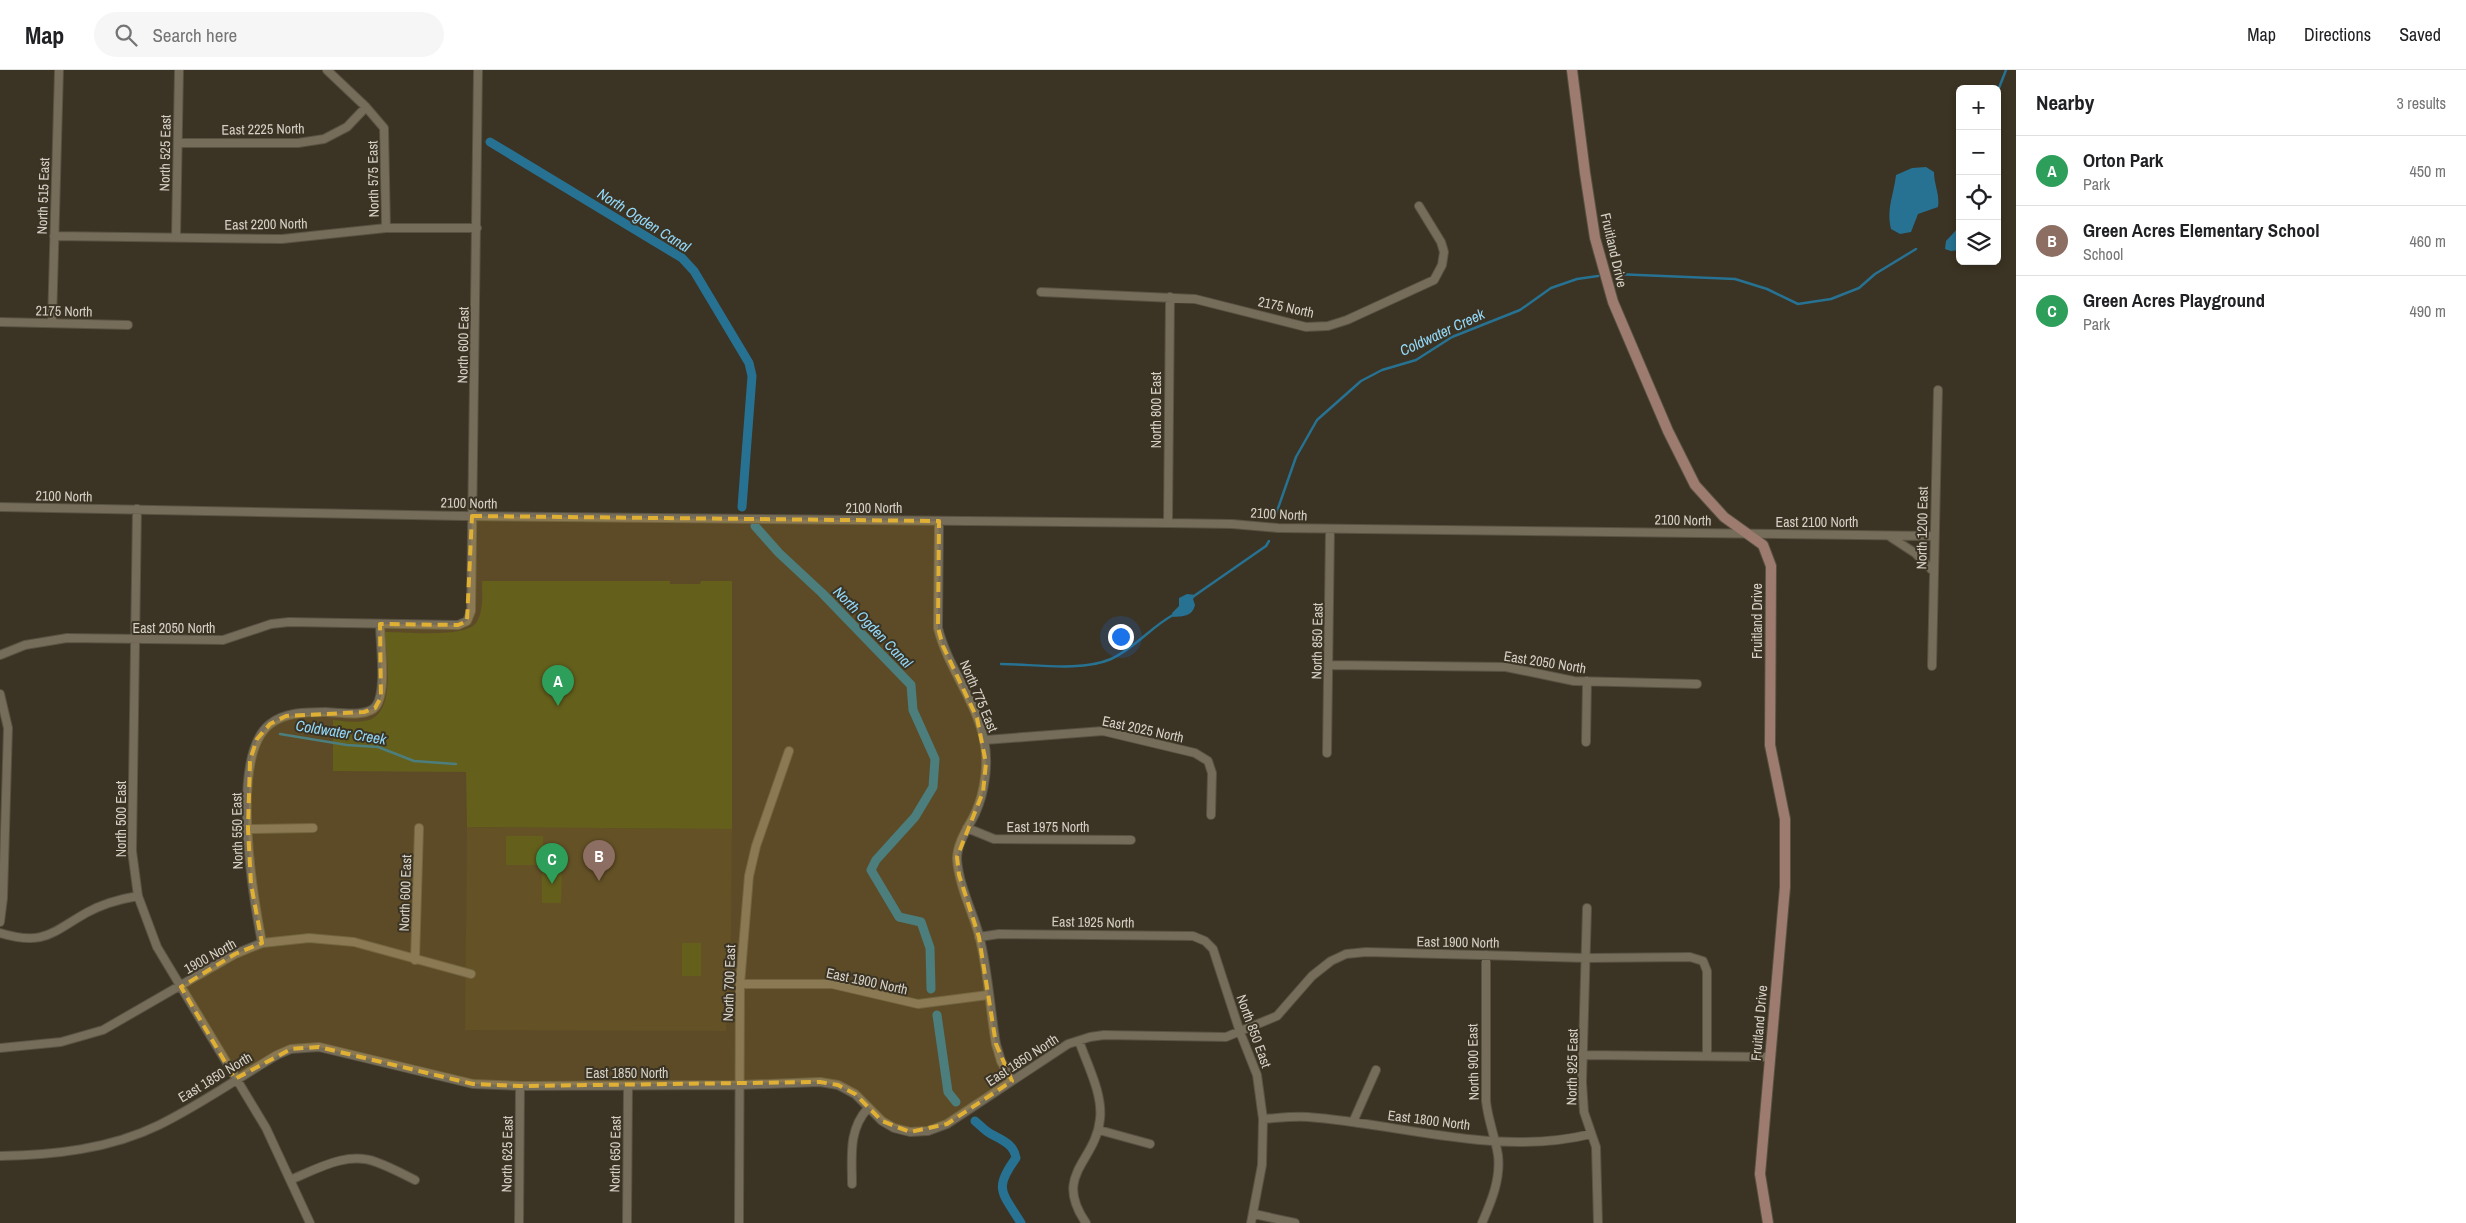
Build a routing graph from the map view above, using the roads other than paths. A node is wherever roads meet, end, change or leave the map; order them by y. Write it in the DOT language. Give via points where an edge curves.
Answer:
graph roads {
  1 [pos="59,70"];
  2 [pos="179,70"];
  3 [pos="327,70"];
  4 [pos="478,70"];
  5 [pos="1572,70"];
  6 [pos="366,107"];
  7 [pos="178,143"];
  8 [pos="1419,206"];
  9 [pos="386,228"];
  10 [pos="477,228"];
  11 [pos="54,236"];
  12 [pos="176,238"];
  13 [pos="1041,292"];
  14 [pos="1170,297"];
  15 [pos="0,322"];
  16 [pos="52,323"];
  17 [pos="128,325"];
  18 [pos="1938,390"];
  19 [pos="0,507"];
  20 [pos="137,509"];
  21 [pos="472,516"];
  22 [pos="939,521"];
  23 [pos="1168,523"];
  24 [pos="1330,528"];
  25 [pos="1747,533"];
  26 [pos="1887,535"];
  27 [pos="1935,536"];
  28 [pos="1934,572"];
  29 [pos="467,621"];
  30 [pos="380,624"];
  31 [pos="136,640"];
  32 [pos="0,655"];
  33 [pos="1330,666"];
  34 [pos="1932,666"];
  35 [pos="1587,681"];
  36 [pos="1696,684"];
  37 [pos="0,694"];
  38 [pos="985,740"];
  39 [pos="1586,742"];
  40 [pos="789,751"];
  41 [pos="1327,753"];
  42 [pos="1211,816"];
  43 [pos="313,828"];
  44 [pos="419,828"];
  45 [pos="968,828"];
  46 [pos="248,829"];
  47 [pos="1131,840"];
  48 [pos="138,896"];
  49 [pos="1588,908"];
  50 [pos="0,922"];
  51 [pos="0,933"];
  52 [pos="979,937"];
  53 [pos="1204,941"];
  54 [pos="262,943"];
  55 [pos="1486,955"];
  56 [pos="1587,958"];
  57 [pos="415,960"];
  58 [pos="470,974"];
  59 [pos="740,984"];
  60 [pos="181,986"];
  61 [pos="988,995"];
  62 [pos="1240,1032"];
  63 [pos="1079,1041"];
  64 [pos="0,1048"];
  65 [pos="1583,1055"];
  66 [pos="1708,1056"];
  67 [pos="1770,1057"];
  68 [pos="1376,1070"];
  69 [pos="235,1079"];
  70 [pos="1012,1081"];
  71 [pos="740,1085"];
  72 [pos="520,1086"];
  73 [pos="628,1086"];
  74 [pos="868,1108"];
  75 [pos="1263,1119"];
  76 [pos="1353,1122"];
  77 [pos="1099,1130"];
  78 [pos="1591,1134"];
  79 [pos="1494,1140"];
  80 [pos="1150,1144"];
  81 [pos="0,1156"];
  82 [pos="290,1180"];
  83 [pos="416,1180"];
  84 [pos="852,1184"];
  85 [pos="1254,1214"];
  86 [pos="310,1223"];
  87 [pos="519,1223"];
  88 [pos="627,1223"];
  89 [pos="739,1223"];
  90 [pos="1086,1223"];
  91 [pos="1251,1223"];
  92 [pos="1295,1223"];
  93 [pos="1482,1223"];
  94 [pos="1598,1223"];
  95 [pos="1768,1223"];
  1 -- 11 [label="street, North 515 East"];
  2 -- 7 [label="street, North 525 East"];
  3 -- 6 [label="street, North 575 East"];
  4 -- 10 [label="street, North 600 East"];
  5 -- 25 [label="street, Fruitland Drive" via="1595,238 1612,302 1695,485 1724,517"];
  6 -- 7 [label="street, East 2225 North" via="347,126 324,139 298,143"];
  6 -- 9 [label="street, North 575 East" via="384,128"];
  7 -- 12 [label="street, North 525 East"];
  8 -- 14 [label="street, 2175 North" via="1444,252 1434,280 1347,320 1328,326 1306,327 1232,307"];
  9 -- 10 [label="street, East 2200 North"];
  9 -- 12 [label="street, East 2200 North" via="282,239"];
  10 -- 21 [label="street, North 600 East"];
  11 -- 12 [label="street, East 2200 North"];
  11 -- 16 [label="street, North 515 East"];
  13 -- 14 [label="street, 2175 North"];
  14 -- 23 [label="street, North 800 East"];
  15 -- 16 [label="street, 2175 North"];
  16 -- 17 [label="street, 2175 North"];
  18 -- 27 [label="street, North 1200 East"];
  19 -- 20 [label="street, 2100 North"];
  20 -- 21 [label="street, 2100 North"];
  20 -- 31 [label="street, North 500 East"];
  21 -- 22 [label="street, 2100 North"];
  21 -- 29 [label="street, North 600 East" via="471,611"];
  22 -- 23 [label="street, 2100 North"];
  22 -- 38 [label="street, North 775 East" via="938,628"];
  23 -- 24 [label="street, 2100 North"];
  24 -- 25 [label="street, 2100 North"];
  24 -- 33 [label="street, North 850 East"];
  25 -- 26 [label="street, East 2100 North"];
  25 -- 67 [label="street, Fruitland Drive" via="1763,545 1771,566 1770,746 1785,819 1785,887"];
  26 -- 27 [label="street, East 2100 North"];
  26 -- 28 [label="street" via="1915,553"];
  27 -- 28 [label="street, North 1200 East"];
  28 -- 34 [label="street, North 1200 East"];
  29 -- 30 [label="street, East 2050 North" via="458,625"];
  30 -- 31 [label="street, East 2050 North" via="289,622 270,624 223,640"];
  30 -- 46 [label="street, North 550 East" via="381,697 375,708 364,712 306,712 286,716 270,724 257,739 250,760"];
  31 -- 32 [label="street, East 2050 North" via="45,640"];
  31 -- 48 [label="street, North 500 East" via="132,851"];
  33 -- 35 [label="street, East 2050 North" via="1506,667"];
  33 -- 41 [label="street, North 850 East"];
  35 -- 36 [label="street, East 2050 North"];
  35 -- 39 [label="street"];
  37 -- 50 [label="street" via="8,728"];
  38 -- 42 [label="street, East 2025 North" via="1103,730 1195,753 1208,761 1212,773"];
  38 -- 45 [label="street, North 775 East" via="983,792"];
  40 -- 59 [label="street, North 700 East" via="749,876"];
  43 -- 46 [label="street"];
  44 -- 57 [label="street, North 600 East"];
  45 -- 47 [label="street, East 1975 North" via="994,839"];
  45 -- 52 [label="street, North 775 East" via="957,857 959,875"];
  46 -- 54 [label="street, North 550 East" via="251,884"];
  48 -- 51 [label="street" via="103,905 53,934 18,938"];
  48 -- 60 [label="street, North 500 East" via="157,947"];
  49 -- 56 [label="street, North 925 East"];
  52 -- 53 [label="street, East 1925 North" via="999,934 1193,936"];
  52 -- 61 [label="street, North 775 East"];
  53 -- 62 [label="street, North 850 East" via="1213,949"];
  54 -- 57 [label="street, 1900 North" via="309,938 354,942"];
  54 -- 60 [label="street, 1900 North" via="234,954"];
  55 -- 56 [label="street, East 1900 North"];
  55 -- 62 [label="street, East 1900 North" via="1346,954 1312,976 1277,1016"];
  55 -- 79 [label="street, North 900 East" via="1486,1101"];
  56 -- 65 [label="street, North 925 East"];
  56 -- 66 [label="street, East 1900 North" via="1690,957 1703,961 1707,971"];
  57 -- 58 [label="street, 1900 North"];
  59 -- 61 [label="street, East 1900 North" via="832,984 918,1004"];
  59 -- 71 [label="street, North 700 East"];
  60 -- 64 [label="street, 1900 North" via="103,1030 61,1042"];
  60 -- 69 [label="street, North 500 East"];
  61 -- 70 [label="street, North 775 East" via="996,1044"];
  62 -- 63 [label="street, East 1850 North" via="1226,1037 1104,1035"];
  62 -- 75 [label="street, North 850 East" via="1257,1074"];
  63 -- 70 [label="street, East 1850 North" via="1058,1050"];
  63 -- 77 [label="street" via="1100,1105"];
  65 -- 66 [label="street"];
  65 -- 78 [label="street, North 925 East" via="1584,1112"];
  66 -- 67 [label="street"];
  67 -- 95 [label="street, Fruitland Drive" via="1760,1174"];
  68 -- 76 [label="street"];
  69 -- 72 [label="street, East 1850 North" via="291,1048 307,1046 338,1050 472,1084"];
  69 -- 81 [label="street, East 1850 North" via="159,1124 125,1138 69,1152"];
  69 -- 82 [label="street, North 500 East" via="266,1128"];
  70 -- 74 [label="street, East 1850 North" via="947,1124 928,1131 910,1132 894,1128"];
  71 -- 73 [label="street, East 1850 North"];
  71 -- 74 [label="street, East 1850 North" via="820,1082 838,1085 855,1094"];
  71 -- 89 [label="street, North 700 East"];
  72 -- 73 [label="street, East 1850 North"];
  72 -- 87 [label="street, North 625 East"];
  73 -- 88 [label="street, North 650 East"];
  74 -- 84 [label="street" via="858,1119 854,1134"];
  75 -- 76 [label="street, East 1800 North" via="1307,1117"];
  75 -- 85 [label="street, North 850 East" via="1262,1166"];
  76 -- 79 [label="street, East 1800 North"];
  77 -- 80 [label="street"];
  77 -- 90 [label="street" via="1074,1182 1078,1210"];
  78 -- 79 [label="street, East 1800 North" via="1570,1139"];
  78 -- 94 [label="street, North 925 East" via="1596,1147"];
  79 -- 93 [label="street, North 900 East" via="1498,1156 1497,1182"];
  82 -- 83 [label="street" via="332,1162 356,1158 375,1161"];
  82 -- 86 [label="street"];
  85 -- 91 [label="street, North 850 East"];
  85 -- 92 [label="street"];
}
